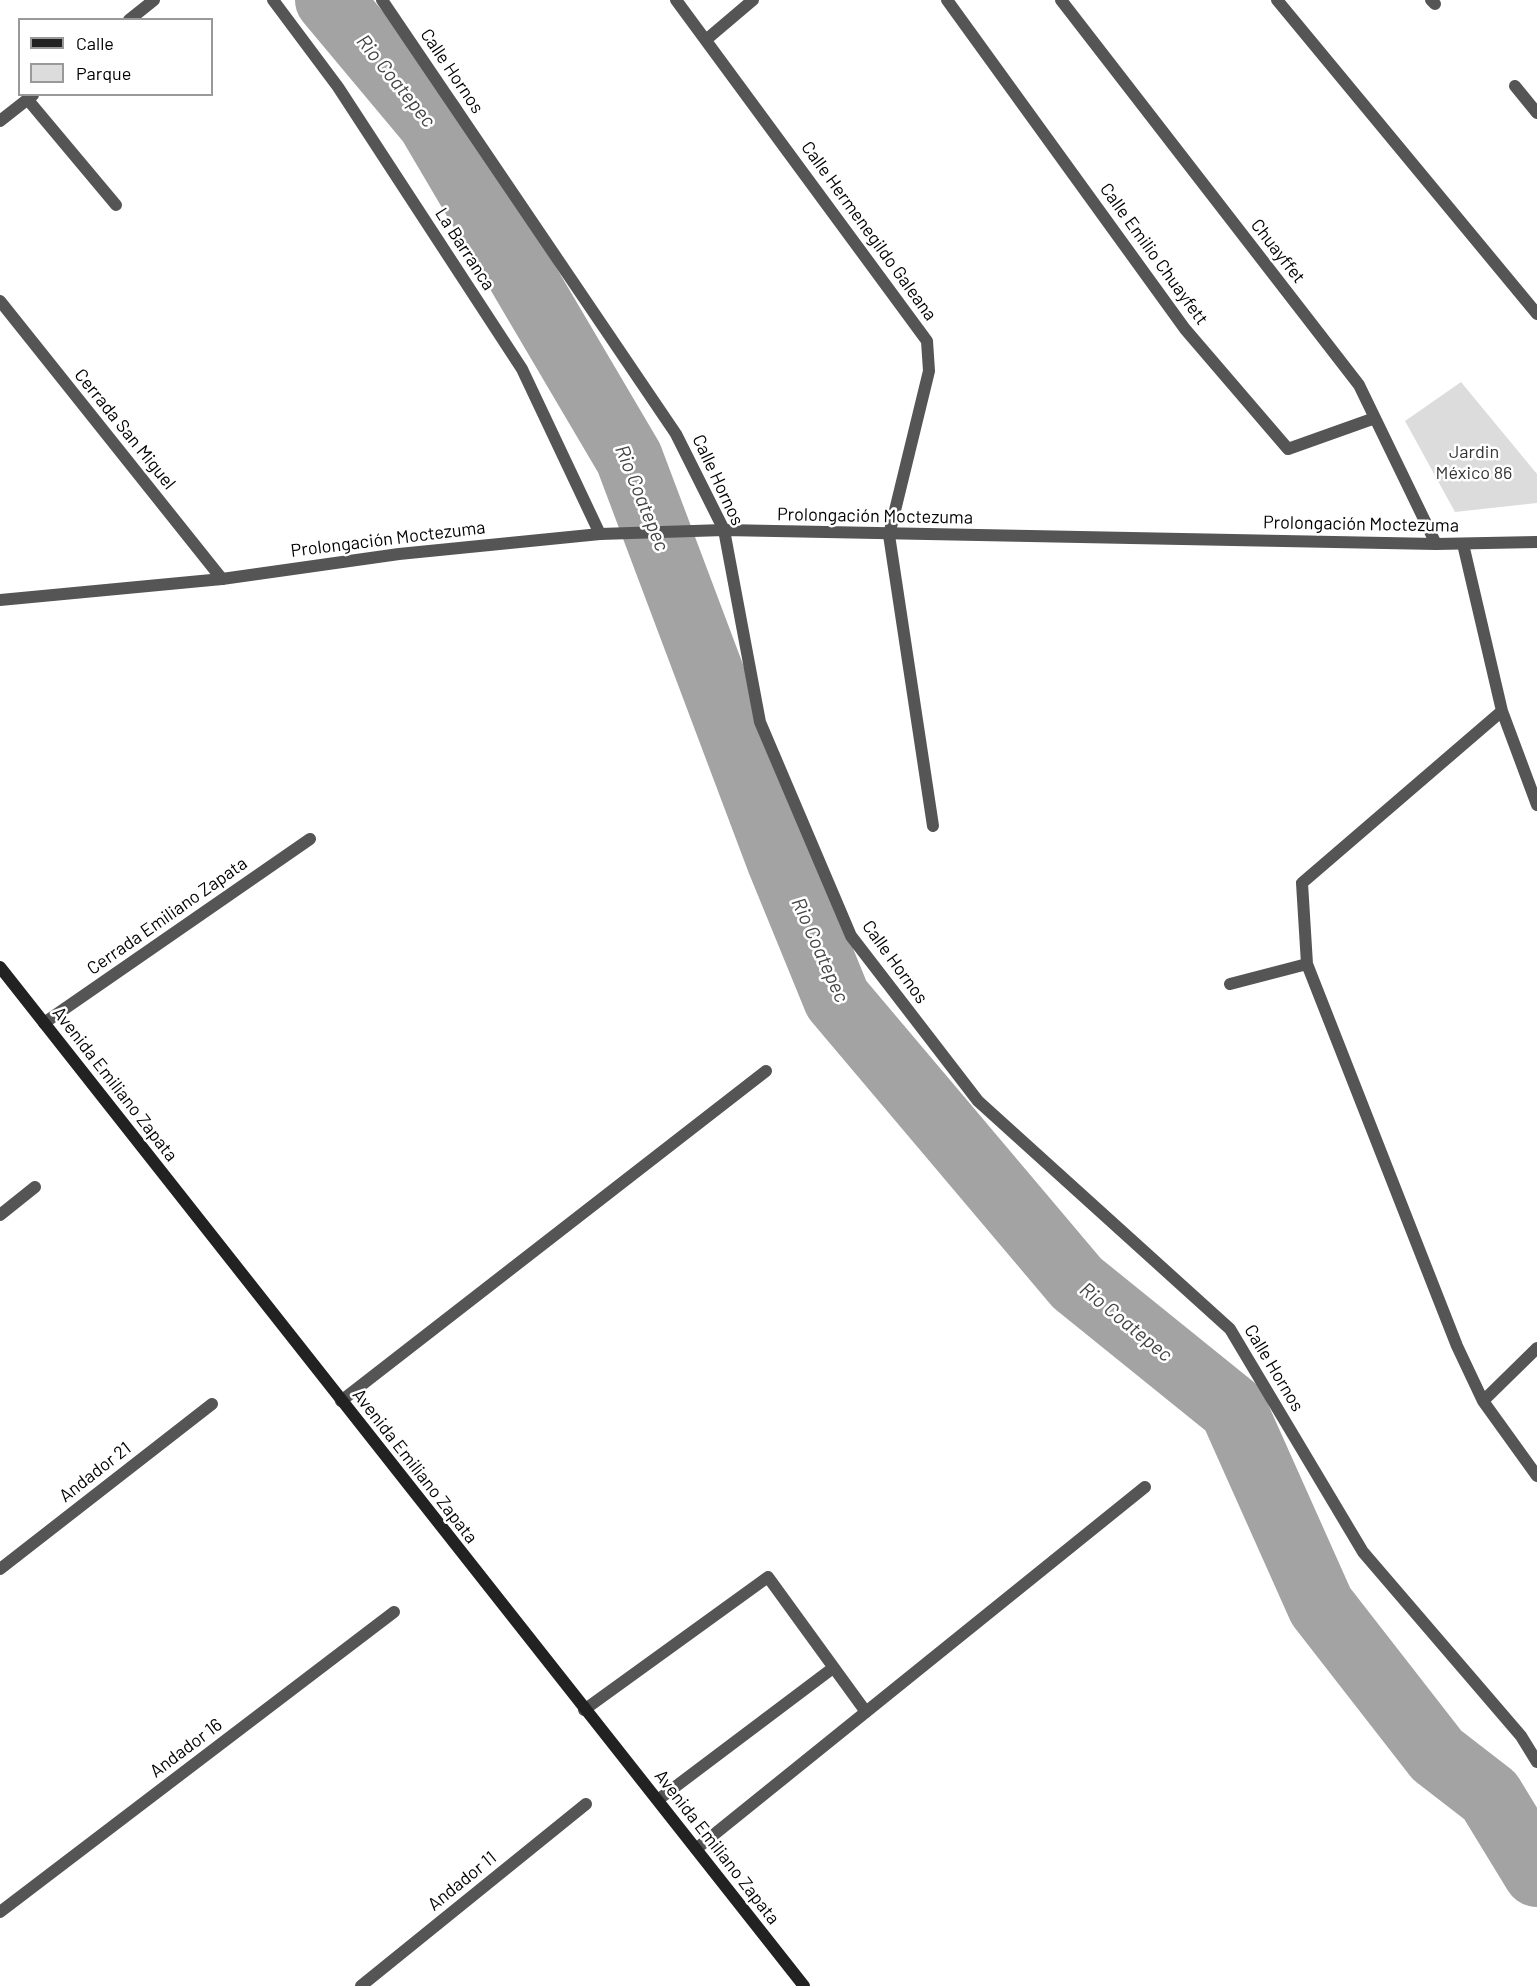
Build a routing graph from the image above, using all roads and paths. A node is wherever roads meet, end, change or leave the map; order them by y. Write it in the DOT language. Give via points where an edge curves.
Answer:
graph roads {
  1 [pos="154,0"];
  2 [pos="273,0"];
  3 [pos="382,0"];
  4 [pos="676,0"];
  5 [pos="753,0"];
  6 [pos="947,0"];
  7 [pos="1061,0"];
  8 [pos="1276,0"];
  9 [pos="132,18"];
  10 [pos="707,39"];
  11 [pos="1515,86"];
  12 [pos="31,97"];
  13 [pos="1537,113"];
  14 [pos="0,122"];
  15 [pos="116,205"];
  16 [pos="0,301"];
  17 [pos="1537,314"];
  18 [pos="1375,418"];
  19 [pos="724,530"];
  20 [pos="600,534"];
  21 [pos="888,535"];
  22 [pos="1537,542"];
  23 [pos="1436,544"];
  24 [pos="1463,544"];
  25 [pos="222,579"];
  26 [pos="0,600"];
  27 [pos="1502,711"];
  28 [pos="1537,805"];
  29 [pos="933,826"];
  30 [pos="310,839"];
  31 [pos="1307,964"];
  32 [pos="0,967"];
  33 [pos="1230,984"];
  34 [pos="44,1023"];
  35 [pos="766,1071"];
  36 [pos="35,1187"];
  37 [pos="0,1215"];
  38 [pos="1537,1348"];
  39 [pos="341,1401"];
  40 [pos="1483,1401"];
  41 [pos="212,1404"];
  42 [pos="1537,1476"];
  43 [pos="1145,1487"];
  44 [pos="0,1569"];
  45 [pos="394,1612"];
  46 [pos="833,1668"];
  47 [pos="584,1710"];
  48 [pos="866,1712"];
  49 [pos="1537,1762"];
  50 [pos="659,1799"];
  51 [pos="586,1804"];
  52 [pos="696,1850"];
  53 [pos="0,1912"];
  54 [pos="361,1986"];
  55 [pos="804,1986"];
  1 -- 9 [label="street"];
  2 -- 20 [label="street, La Barranca" via="338,87 522,369"];
  3 -- 19 [label="street, Calle Hornos" via="676,434"];
  4 -- 10 [label="street, Calle Hermenegildo Galeana"];
  5 -- 10 [label="street"];
  6 -- 18 [label="street, Calle Emilio Chuayfett" via="1185,329 1288,449"];
  7 -- 18 [label="street, Chuayffet" via="1359,385"];
  8 -- 17 [label="street"];
  10 -- 21 [label="street, Calle Hermenegildo Galeana" via="927,340 929,371"];
  11 -- 13 [label="street"];
  12 -- 14 [label="street"];
  12 -- 15 [label="street"];
  16 -- 25 [label="street, Cerrada San Miguel"];
  18 -- 23 [label="street, Chuayffet"];
  19 -- 20 [label="street, Prolongación Moctezuma"];
  19 -- 21 [label="street, Prolongación Moctezuma"];
  19 -- 49 [label="street, Calle Hornos" via="760,722 851,936 978,1101 1230,1329 1363,1552 1521,1736"];
  20 -- 25 [label="street, Prolongación Moctezuma" via="399,554"];
  21 -- 23 [label="street, Prolongación Moctezuma"];
  21 -- 29 [label="street"];
  22 -- 24 [label="street, Prolongación Moctezuma"];
  23 -- 24 [label="street, Prolongación Moctezuma"];
  24 -- 27 [label="street"];
  25 -- 26 [label="street, Prolongación Moctezuma"];
  27 -- 28 [label="street"];
  27 -- 31 [label="street" via="1302,883"];
  30 -- 34 [label="street, Cerrada Emiliano Zapata"];
  31 -- 33 [label="street"];
  31 -- 40 [label="street" via="1453,1336"];
  32 -- 34 [label="main road, Avenida Emiliano Zapata"];
  34 -- 39 [label="main road, Avenida Emiliano Zapata"];
  35 -- 39 [label="street"];
  36 -- 37 [label="street"];
  38 -- 40 [label="street"];
  39 -- 47 [label="main road, Avenida Emiliano Zapata"];
  40 -- 42 [label="street"];
  41 -- 44 [label="street, Andador 21"];
  43 -- 48 [label="street"];
  45 -- 53 [label="street, Andador 16"];
  46 -- 47 [label="street" via="768,1577"];
  46 -- 48 [label="street"];
  46 -- 50 [label="street"];
  47 -- 50 [label="main road, Avenida Emiliano Zapata"];
  48 -- 52 [label="street"];
  50 -- 52 [label="main road, Avenida Emiliano Zapata"];
  51 -- 54 [label="street, Andador 11"];
  52 -- 55 [label="main road, Avenida Emiliano Zapata"];
}
